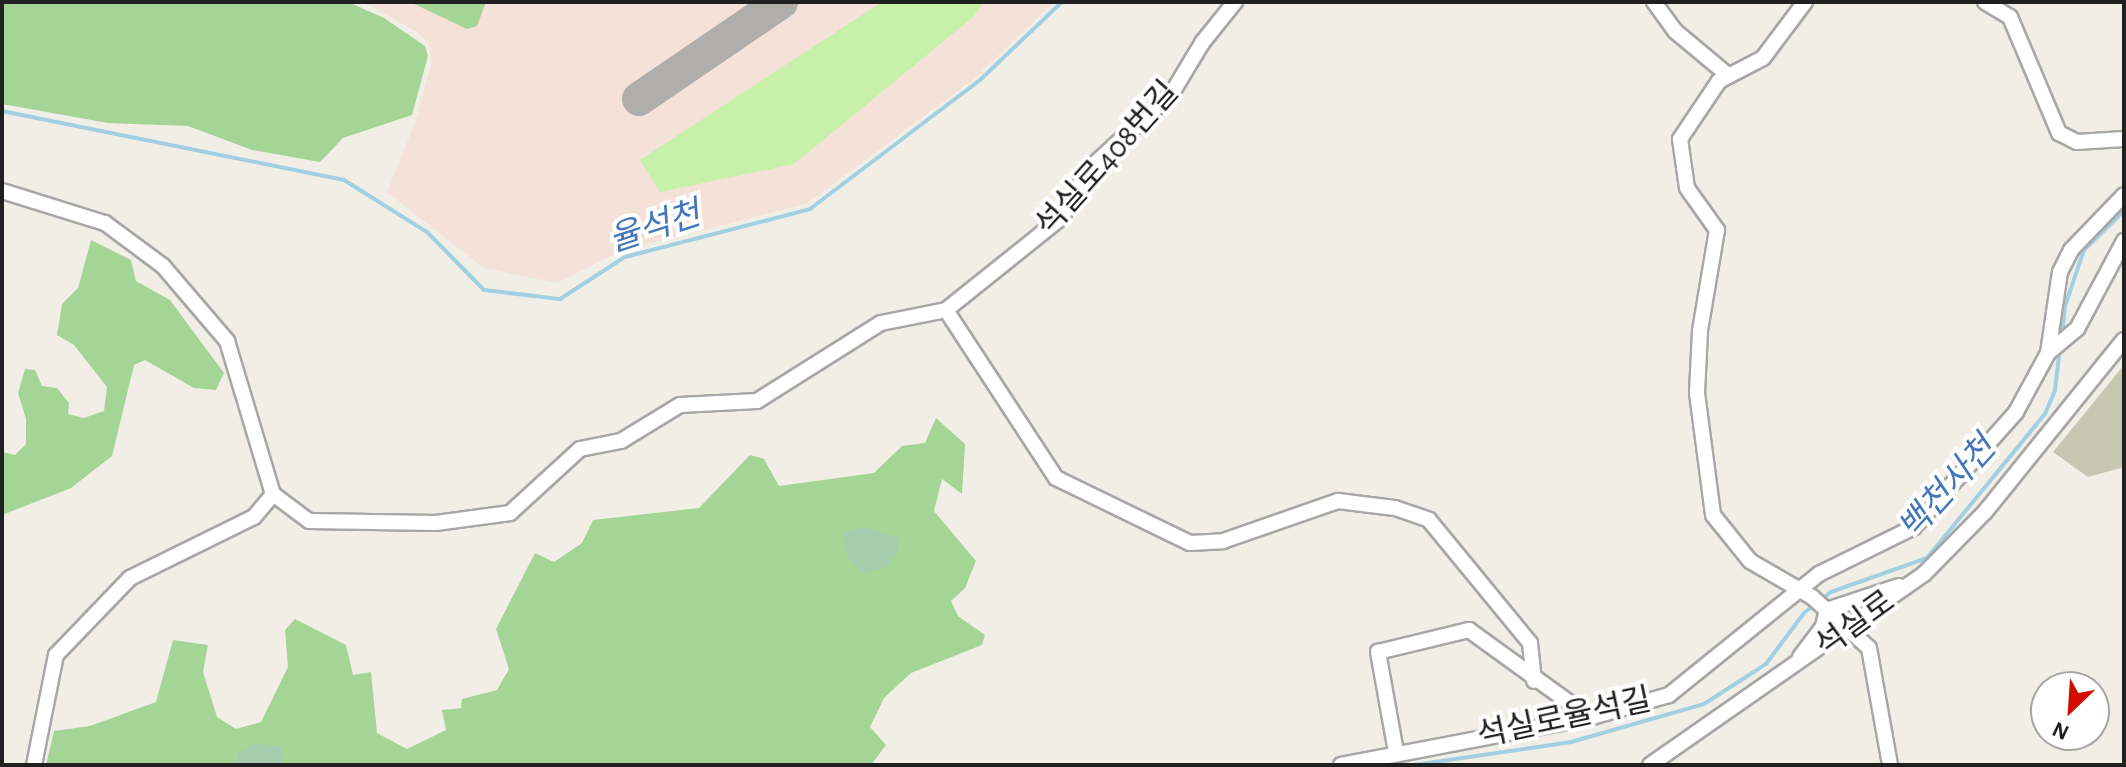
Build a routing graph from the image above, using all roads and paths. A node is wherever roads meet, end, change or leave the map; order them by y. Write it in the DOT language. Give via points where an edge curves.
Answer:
graph roads {
  1 [pos="1235,2"];
  2 [pos="1654,2"];
  3 [pos="1805,2"];
  4 [pos="1985,2"];
  5 [pos="1729,76"];
  6 [pos="2124,139"];
  7 [pos="2,191"];
  8 [pos="2124,195"];
  9 [pos="2124,241"];
  10 [pos="946,310"];
  11 [pos="2124,340"];
  12 [pos="2050,351"];
  13 [pos="273,494"];
  14 [pos="1917,579"];
  15 [pos="1815,601"];
  16 [pos="1850,628"];
  17 [pos="1791,669"];
  18 [pos="1534,681"];
  19 [pos="1580,719"];
  20 [pos="1396,752"];
  21 [pos="34,765"];
  22 [pos="1341,765"];
  23 [pos="1650,765"];
  24 [pos="1890,765"];
  1 -- 10 [label="street, 석실로408번길" via="1172,93 1088,170 1062,217"];
  2 -- 5 [label="street" via="1675,31"];
  3 -- 5 [label="street" via="1763,58"];
  4 -- 6 [label="street" via="2010,17 2059,133 2077,142"];
  5 -- 15 [label="street" via="1719,81 1680,139 1687,188 1717,230 1700,331 1697,393 1713,515 1750,561"];
  7 -- 13 [label="street" via="105,223 163,266 227,341"];
  8 -- 12 [label="street" via="2071,250 2060,272"];
  9 -- 12 [label="street" via="2068,336"];
  10 -- 13 [label="street, 석실로408번길" via="881,323 757,401 680,405 621,441 580,449 510,513 436,523 309,521"];
  10 -- 18 [label="street" via="1056,478 1190,543 1223,541 1338,501 1395,508 1429,520 1530,643"];
  11 -- 14 [label="street, 석실로" via="1985,512"];
  12 -- 15 [label="street" via="2016,412 1914,527 1819,574"];
  13 -- 21 [label="street" via="254,517 130,578 56,655"];
  14 -- 15 [label="street"];
  14 -- 16 [label="street, 석실로"];
  15 -- 16 [label="street"];
  15 -- 17 [label="street" via="1823,626"];
  15 -- 19 [label="street, 석실로율석길" via="1669,695"];
  16 -- 17 [label="street, 석실로"];
  16 -- 24 [label="street" via="1869,648"];
  17 -- 23 [label="street, 석실로"];
  18 -- 19 [label="street" via="1574,706"];
  18 -- 20 [label="street" via="1469,630 1387,646 1378,652"];
  19 -- 20 [label="street, 석실로율석길"];
  20 -- 22 [label="street, 석실로율석길"];
}
